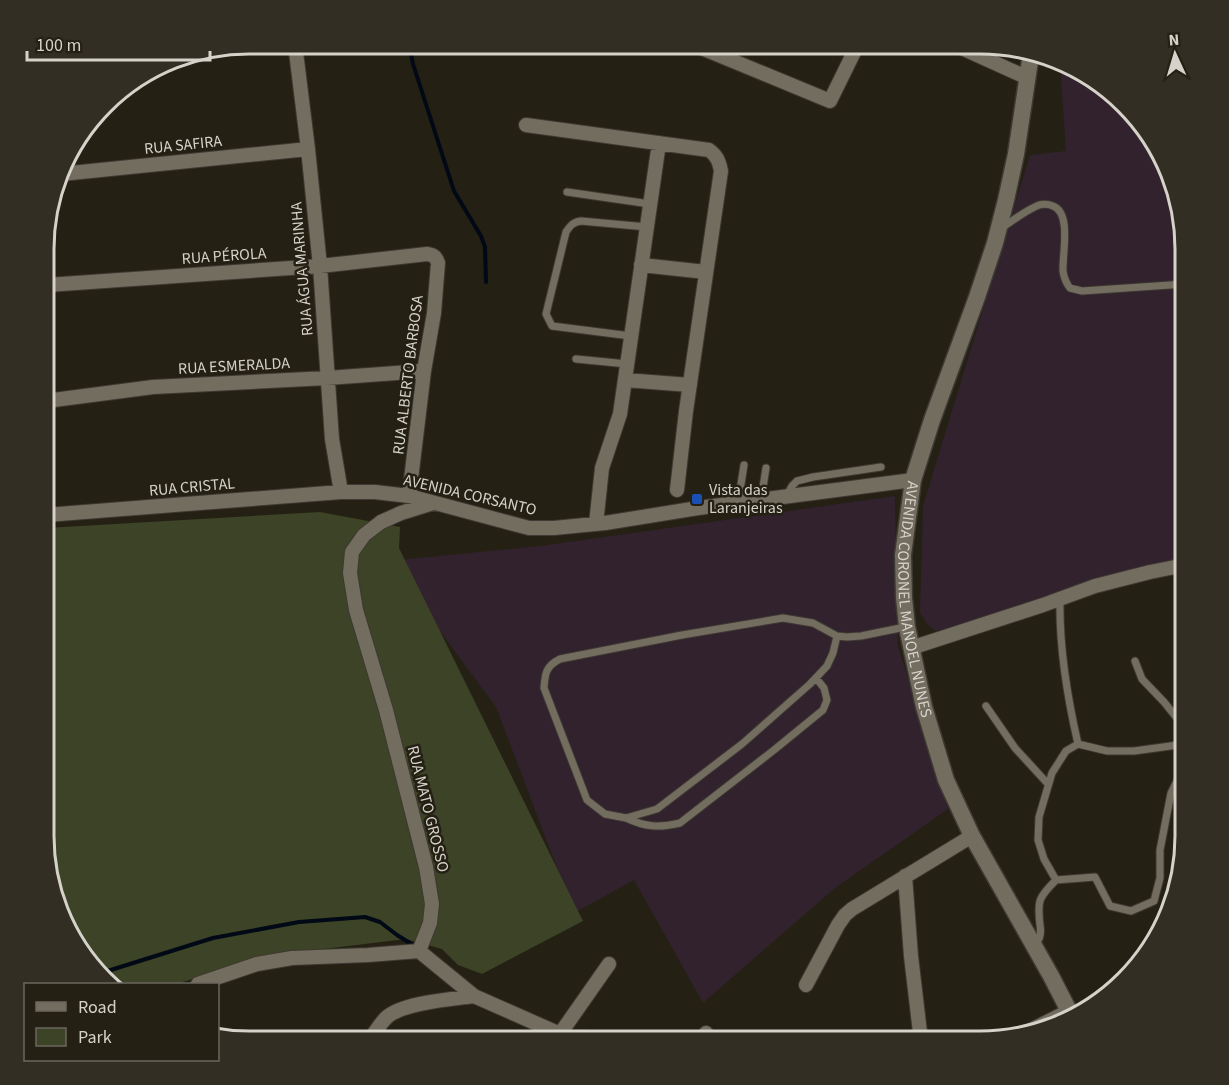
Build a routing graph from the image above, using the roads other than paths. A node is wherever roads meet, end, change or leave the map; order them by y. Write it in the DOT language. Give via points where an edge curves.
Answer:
graph roads {
  1 [pos="296,54"];
  2 [pos="716,54"];
  3 [pos="853,54"];
  4 [pos="974,54"];
  5 [pos="1030,61"];
  6 [pos="1028,78"];
  7 [pos="526,125"];
  8 [pos="659,143"];
  9 [pos="308,149"];
  10 [pos="70,173"];
  11 [pos="567,192"];
  12 [pos="650,204"];
  13 [pos="647,227"];
  14 [pos="998,231"];
  15 [pos="437,258"];
  16 [pos="320,266"];
  17 [pos="641,266"];
  18 [pos="706,272"];
  19 [pos="54,285"];
  20 [pos="1175,285"];
  21 [pos="631,336"];
  22 [pos="576,359"];
  23 [pos="627,364"];
  24 [pos="424,371"];
  25 [pos="327,378"];
  26 [pos="625,380"];
  27 [pos="690,385"];
  28 [pos="54,400"];
  29 [pos="744,465"];
  30 [pos="881,467"];
  31 [pos="766,468"];
  32 [pos="913,480"];
  33 [pos="677,490"];
  34 [pos="341,492"];
  35 [pos="409,496"];
  36 [pos="786,497"];
  37 [pos="761,500"];
  38 [pos="434,503"];
  39 [pos="738,503"];
  40 [pos="54,514"];
  41 [pos="596,524"];
  42 [pos="1175,567"];
  43 [pos="1060,599"];
  44 [pos="907,627"];
  45 [pos="837,636"];
  46 [pos="910,648"];
  47 [pos="1135,661"];
  48 [pos="816,678"];
  49 [pos="986,706"];
  50 [pos="1175,716"];
  51 [pos="1078,744"];
  52 [pos="1175,745"];
  53 [pos="1048,784"];
  54 [pos="1175,785"];
  55 [pos="626,818"];
  56 [pos="972,836"];
  57 [pos="905,876"];
  58 [pos="1056,880"];
  59 [pos="1032,943"];
  60 [pos="419,951"];
  61 [pos="609,964"];
  62 [pos="201,983"];
  63 [pos="806,985"];
  64 [pos="474,996"];
  65 [pos="1068,1010"];
  66 [pos="376,1031"];
  67 [pos="545,1031"];
  68 [pos="561,1031"];
  69 [pos="920,1031"];
  1 -- 9 [label="street, RUA ÁGUA MARINHA"];
  2 -- 3 [label="street" via="830,101"];
  4 -- 6 [label="street"];
  5 -- 6 [label="street, AVENIDA CORONEL MANOEL NUNES"];
  6 -- 14 [label="street, AVENIDA CORONEL MANOEL NUNES"];
  7 -- 8 [label="street"];
  8 -- 12 [label="street"];
  8 -- 18 [label="street" via="709,150 720,162"];
  9 -- 10 [label="street, RUA SAFIRA"];
  9 -- 16 [label="street, RUA ÁGUA MARINHA"];
  11 -- 12 [label="lane"];
  12 -- 13 [label="street"];
  13 -- 17 [label="street"];
  13 -- 21 [label="lane" via="581,221 571,225 546,314 552,326"];
  14 -- 20 [label="lane" via="1041,204 1050,204 1063,215 1063,272 1070,288 1082,291"];
  14 -- 32 [label="street, AVENIDA CORONEL MANOEL NUNES"];
  15 -- 16 [label="street, RUA PÉROLA" via="427,254"];
  15 -- 24 [label="street, RUA ALBERTO BARBOSA" via="434,313"];
  16 -- 19 [label="street, RUA PÉROLA"];
  16 -- 25 [label="street, RUA ÁGUA MARINHA"];
  17 -- 18 [label="street"];
  17 -- 21 [label="street"];
  18 -- 27 [label="street"];
  21 -- 23 [label="street"];
  22 -- 23 [label="lane"];
  23 -- 26 [label="street"];
  24 -- 25 [label="street, RUA ESMERALDA"];
  24 -- 35 [label="street, RUA ALBERTO BARBOSA"];
  25 -- 28 [label="street, RUA ESMERALDA" via="153,387"];
  25 -- 34 [label="street, RUA ÁGUA MARINHA"];
  26 -- 27 [label="street"];
  26 -- 41 [label="street" via="620,414 602,468"];
  27 -- 33 [label="street"];
  29 -- 39 [label="lane"];
  30 -- 36 [label="lane" via="797,482"];
  31 -- 37 [label="lane"];
  32 -- 36 [label="street, AVENIDA CORSANTO"];
  32 -- 44 [label="street, AVENIDA CORONEL MANOEL NUNES" via="903,555"];
  34 -- 35 [label="street, AVENIDA CORSANTO"];
  34 -- 40 [label="street, RUA CRISTAL"];
  35 -- 38 [label="street, AVENIDA CORSANTO"];
  36 -- 37 [label="street, AVENIDA CORSANTO"];
  37 -- 39 [label="street, AVENIDA CORSANTO"];
  38 -- 41 [label="street, AVENIDA CORSANTO" via="529,528"];
  38 -- 60 [label="street, RUA MATO GROSSO" via="381,522 364,535 351,552 350,573 356,610 426,867 432,904 430,923"];
  39 -- 41 [label="street, AVENIDA CORSANTO"];
  42 -- 43 [label="street" via="1095,586"];
  43 -- 46 [label="street"];
  43 -- 51 [label="lane" via="1059,629"];
  44 -- 45 [label="lane" via="861,636"];
  44 -- 46 [label="street, AVENIDA CORONEL MANOEL NUNES"];
  45 -- 48 [label="lane" via="833,653"];
  45 -- 55 [label="lane" via="813,623 783,618 553,663 545,673 544,688 587,800 605,814"];
  46 -- 56 [label="street, AVENIDA CORONEL MANOEL NUNES" via="946,780"];
  47 -- 50 [label="lane" via="1142,679"];
  48 -- 55 [label="lane" via="742,744 657,809"];
  48 -- 55 [label="lane" via="827,700 823,710 680,823 663,827"];
  49 -- 53 [label="lane" via="1015,748"];
  51 -- 52 [label="lane" via="1107,751"];
  51 -- 53 [label="lane" via="1066,751"];
  53 -- 58 [label="lane" via="1039,817 1038,840"];
  54 -- 58 [label="lane" via="1160,850 1160,878 1154,902 1131,911 1110,906 1095,877"];
  56 -- 57 [label="street"];
  56 -- 59 [label="street, AVENIDA CORONEL MANOEL NUNES"];
  57 -- 63 [label="street" via="844,915"];
  57 -- 69 [label="street"];
  58 -- 59 [label="lane" via="1039,901 1041,933"];
  59 -- 65 [label="street, AVENIDA CORONEL MANOEL NUNES"];
  60 -- 62 [label="street" via="292,958 257,964"];
  60 -- 64 [label="street"];
  61 -- 68 [label="street"];
  64 -- 66 [label="street" via="396,1011"];
  64 -- 67 [label="street"];
}
